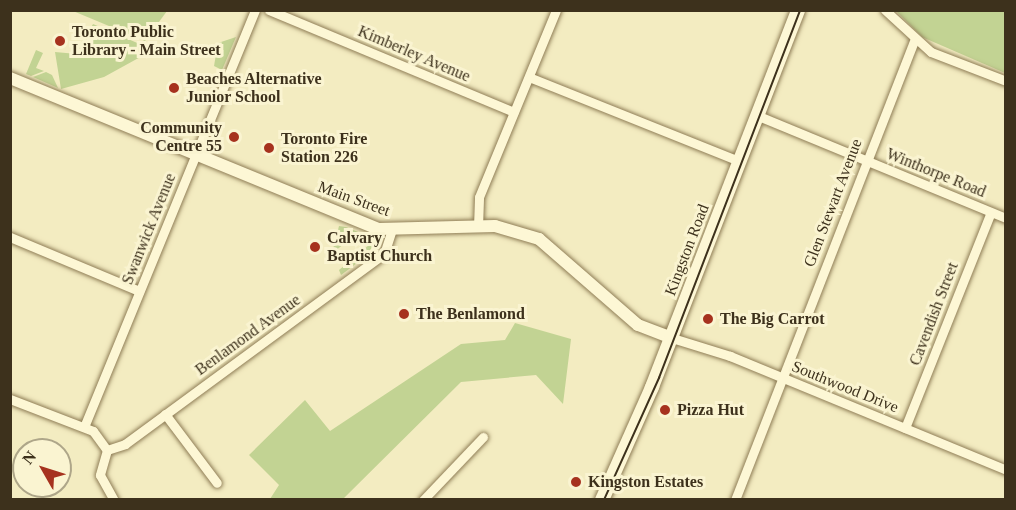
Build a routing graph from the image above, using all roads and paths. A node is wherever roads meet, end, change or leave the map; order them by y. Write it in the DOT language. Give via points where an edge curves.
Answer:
graph roads {
  1 [pos="255,10"];
  2 [pos="269,10"];
  3 [pos="555,10"];
  4 [pos="798,10"];
  5 [pos="885,10"];
  6 [pos="914,40"];
  7 [pos="529,76"];
  8 [pos="10,78"];
  9 [pos="1005,81"];
  10 [pos="514,112"];
  11 [pos="756,114"];
  12 [pos="196,154"];
  13 [pos="739,160"];
  14 [pos="865,160"];
  15 [pos="991,212"];
  16 [pos="1005,218"];
  17 [pos="478,227"];
  18 [pos="392,230"];
  19 [pos="10,237"];
  20 [pos="139,291"];
  21 [pos="672,338"];
  22 [pos="782,377"];
  23 [pos="10,399"];
  24 [pos="165,414"];
  25 [pos="84,427"];
  26 [pos="905,428"];
  27 [pos="483,437"];
  28 [pos="107,450"];
  29 [pos="1005,470"];
  30 [pos="216,483"];
  31 [pos="114,500"];
  32 [pos="423,500"];
  33 [pos="602,500"];
  34 [pos="735,500"];
  1 -- 12 [label="street, Swanwick Avenue"];
  2 -- 10 [label="street, Kimberley Avenue"];
  3 -- 7 [label="street"];
  4 -- 11 [label="main road, Kingston Road"];
  5 -- 6 [label="street"];
  6 -- 9 [label="street"];
  6 -- 14 [label="street, Glen Stewart Avenue"];
  7 -- 10 [label="street"];
  7 -- 13 [label="street"];
  8 -- 12 [label="street, Main Street"];
  10 -- 17 [label="street" via="479,196"];
  11 -- 13 [label="main road, Kingston Road"];
  11 -- 14 [label="street, Winthorpe Road"];
  12 -- 18 [label="street, Main Street"];
  12 -- 20 [label="street, Swanwick Avenue"];
  13 -- 21 [label="main road, Kingston Road"];
  14 -- 15 [label="street, Winthorpe Road"];
  14 -- 22 [label="street, Glen Stewart Avenue"];
  15 -- 16 [label="street, Winthorpe Road"];
  15 -- 26 [label="street, Cavendish Street"];
  17 -- 18 [label="street, Main Street"];
  17 -- 21 [label="street, Main Street" via="509,229 549,244 638,325"];
  18 -- 24 [label="street, Benlamond Avenue" via="384,254"];
  19 -- 20 [label="street"];
  20 -- 25 [label="street, Swanwick Avenue"];
  21 -- 22 [label="street, Southwood Drive"];
  21 -- 33 [label="main road, Kingston Road"];
  22 -- 26 [label="street, Southwood Drive"];
  22 -- 34 [label="street, Glen Stewart Avenue"];
  23 -- 25 [label="street"];
  24 -- 28 [label="street, Benlamond Avenue" via="125,444"];
  24 -- 30 [label="street"];
  25 -- 28 [label="street"];
  26 -- 29 [label="street, Southwood Drive"];
  27 -- 32 [label="street"];
  28 -- 31 [label="street" via="99,475"];
}
